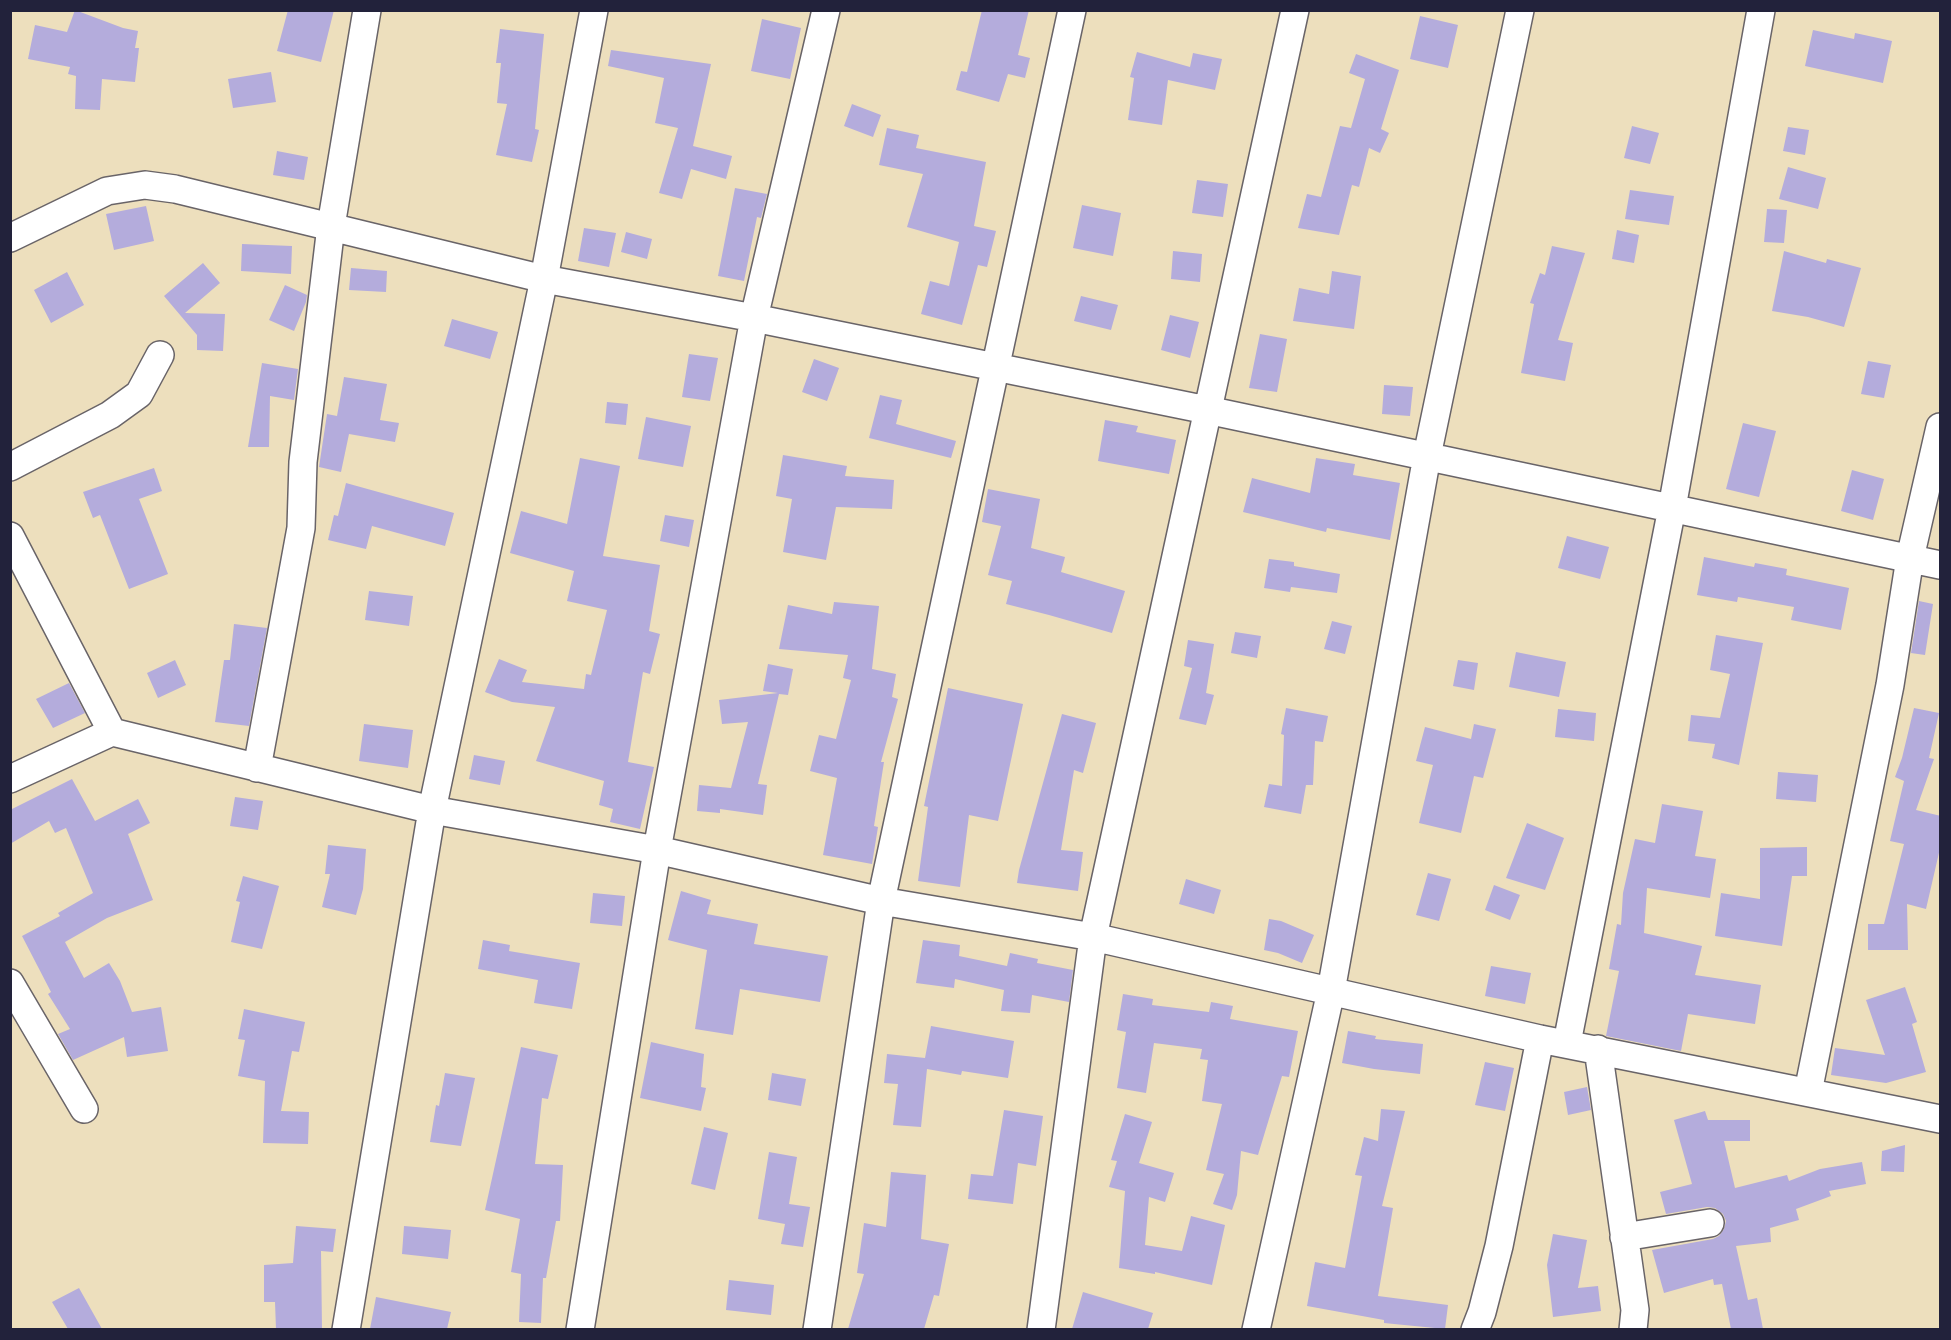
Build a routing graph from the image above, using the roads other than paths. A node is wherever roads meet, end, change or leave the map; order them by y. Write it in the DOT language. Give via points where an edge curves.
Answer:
graph roads {
  1 [pos="367,10"];
  2 [pos="594,10"];
  3 [pos="826,10"];
  4 [pos="1072,10"];
  5 [pos="1295,10"];
  6 [pos="1520,10"];
  7 [pos="1761,10"];
  8 [pos="331,225"];
  9 [pos="10,238"];
  10 [pos="544,279"];
  11 [pos="754,318"];
  12 [pos="160,355"];
  13 [pos="995,367"];
  14 [pos="1207,410"];
  15 [pos="1941,427"];
  16 [pos="1427,456"];
  17 [pos="10,467"];
  18 [pos="1672,508"];
  19 [pos="10,536"];
  20 [pos="1910,558"];
  21 [pos="1941,565"];
  22 [pos="112,732"];
  23 [pos="257,768"];
  24 [pos="10,779"];
  25 [pos="432,810"];
  26 [pos="657,850"];
  27 [pos="881,902"];
  28 [pos="1093,937"];
  29 [pos="10,983"];
  30 [pos="1330,991"];
  31 [pos="1540,1039"];
  32 [pos="1567,1043"];
  33 [pos="1598,1049"];
  34 [pos="1808,1092"];
  35 [pos="84,1109"];
  36 [pos="1941,1119"];
  37 [pos="1710,1223"];
  38 [pos="1624,1237"];
  39 [pos="346,1329"];
  40 [pos="580,1329"];
  41 [pos="817,1329"];
  42 [pos="1041,1329"];
  43 [pos="1256,1329"];
  44 [pos="1475,1329"];
  45 [pos="1633,1329"];
  1 -- 8 [label="street"];
  2 -- 10 [label="street"];
  3 -- 11 [label="street"];
  4 -- 13 [label="street"];
  5 -- 14 [label="street"];
  6 -- 16 [label="street"];
  7 -- 18 [label="street"];
  8 -- 9 [label="street" via="145,184 107,191"];
  8 -- 10 [label="street"];
  8 -- 23 [label="street" via="303,462 301,528"];
  10 -- 11 [label="street"];
  10 -- 25 [label="street"];
  11 -- 13 [label="street"];
  11 -- 26 [label="street"];
  12 -- 17 [label="street" via="139,394 110,415"];
  13 -- 14 [label="street"];
  13 -- 27 [label="street"];
  14 -- 16 [label="street"];
  14 -- 28 [label="street"];
  15 -- 20 [label="street"];
  16 -- 18 [label="street"];
  16 -- 30 [label="street"];
  18 -- 20 [label="street"];
  18 -- 32 [label="street"];
  19 -- 22 [label="street"];
  20 -- 21 [label="street"];
  20 -- 34 [label="street" via="1890,685"];
  22 -- 23 [label="street"];
  22 -- 24 [label="street"];
  23 -- 25 [label="street"];
  25 -- 26 [label="street"];
  25 -- 39 [label="street"];
  26 -- 27 [label="street"];
  26 -- 40 [label="street"];
  27 -- 28 [label="street"];
  27 -- 41 [label="street"];
  28 -- 30 [label="street"];
  28 -- 42 [label="street"];
  29 -- 35 [label="street"];
  30 -- 31 [label="street"];
  30 -- 43 [label="street"];
  31 -- 32 [label="street"];
  31 -- 44 [label="street" via="1498,1246"];
  32 -- 33 [label="street"];
  33 -- 34 [label="street"];
  33 -- 38 [label="street"];
  34 -- 36 [label="street"];
  37 -- 38 [label="street"];
  38 -- 45 [label="street" via="1635,1310"];
}
